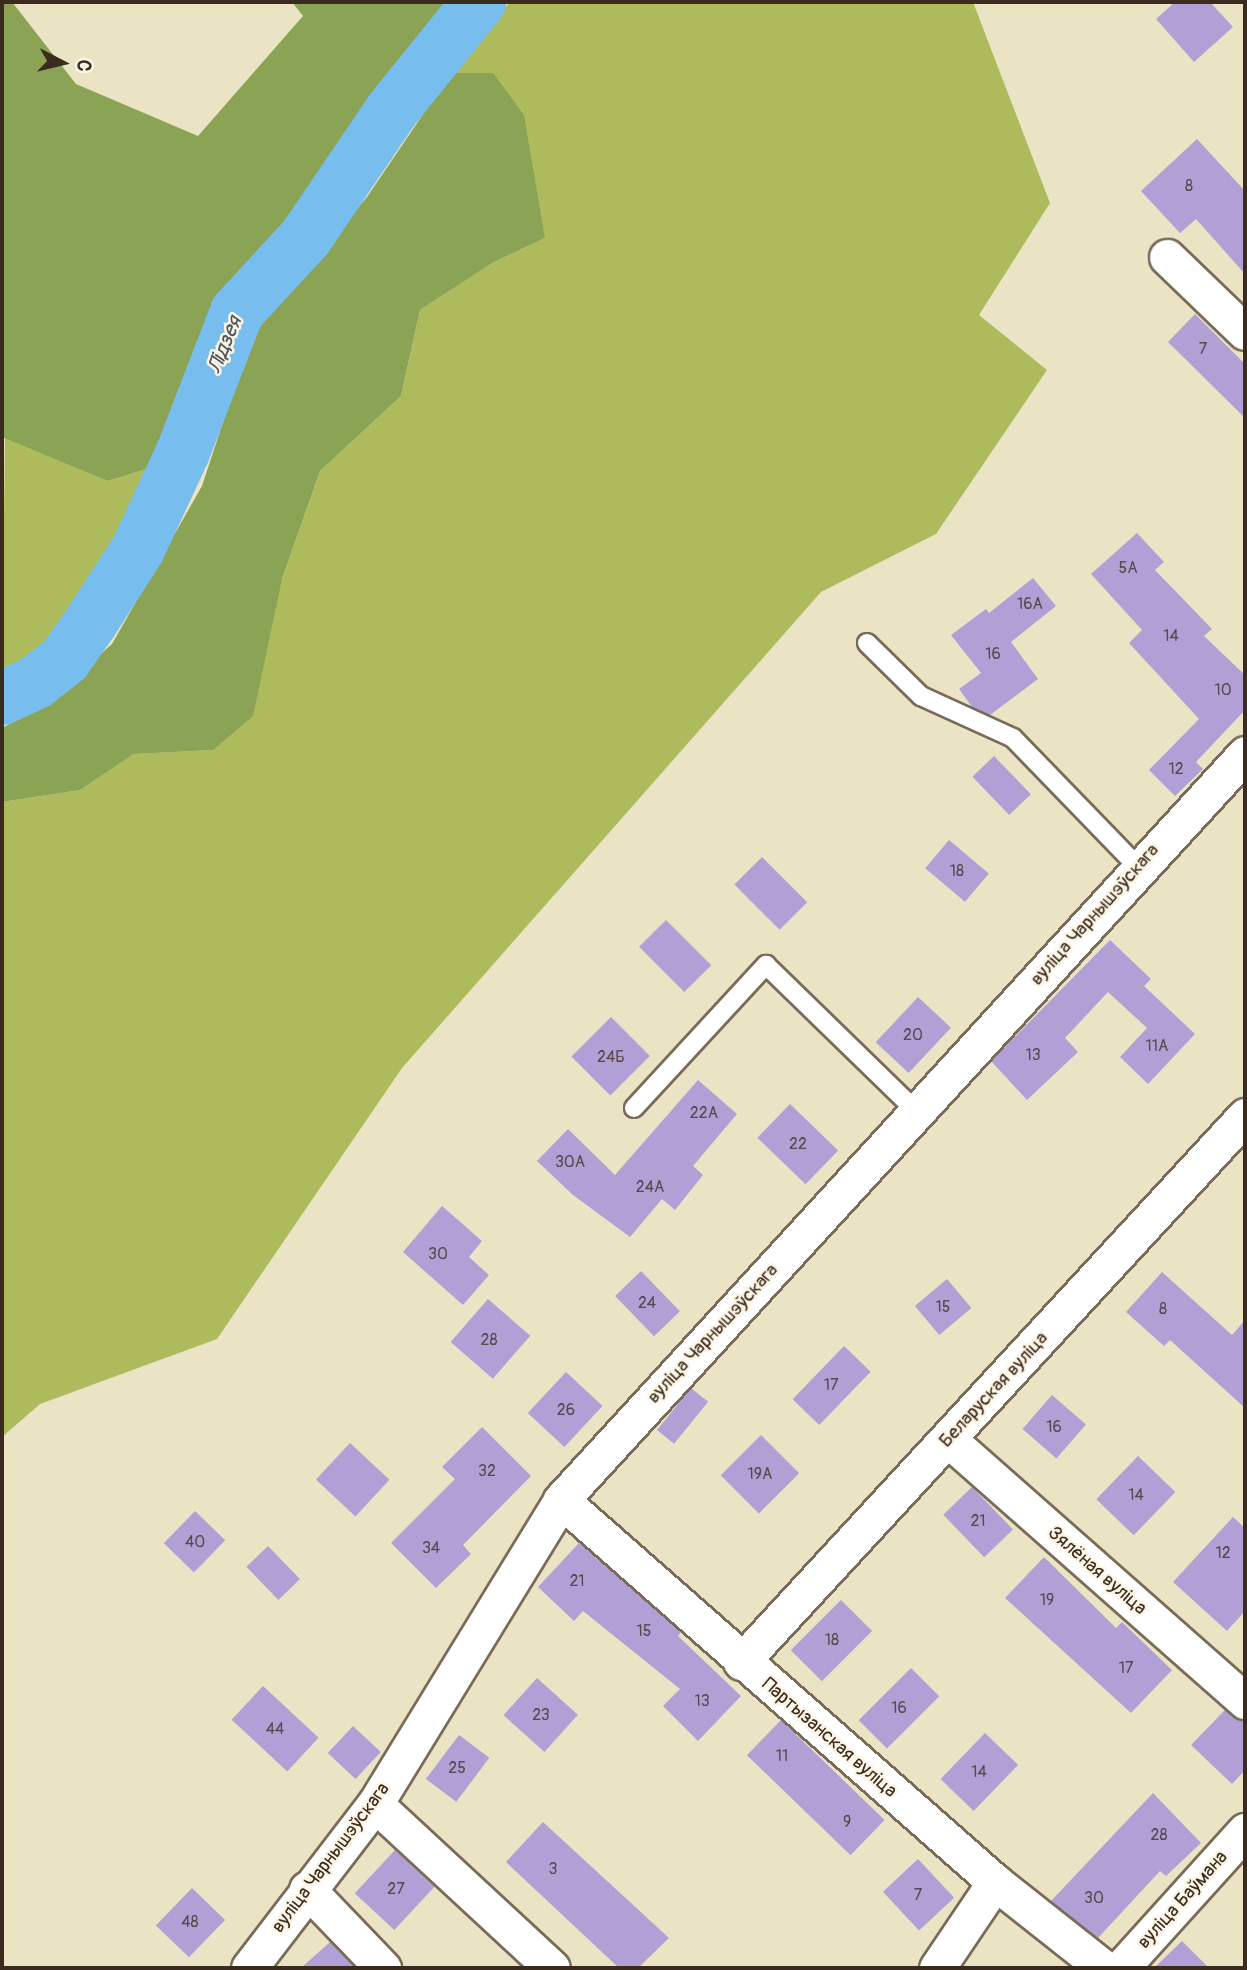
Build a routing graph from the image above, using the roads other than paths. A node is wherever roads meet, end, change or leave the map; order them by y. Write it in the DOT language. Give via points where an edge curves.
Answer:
graph roads {
  1 [pos="1167,257"];
  2 [pos="1245,332"];
  3 [pos="867,643"];
  4 [pos="1245,754"];
  5 [pos="1138,867"];
  6 [pos="634,1108"];
  7 [pos="917,1112"];
  8 [pos="1245,1116"];
  9 [pos="949,1440"];
  10 [pos="561,1500"];
  11 [pos="741,1662"];
  12 [pos="1245,1701"];
  13 [pos="375,1804"];
  14 [pos="1245,1831"];
  15 [pos="995,1882"];
  16 [pos="307,1889"];
  17 [pos="249,1968"];
  18 [pos="383,1968"];
  19 [pos="552,1968"];
  20 [pos="937,1968"];
  21 [pos="1104,1968"];
  22 [pos="1121,1968"];
  1 -- 2 [label="street"];
  3 -- 5 [label="lane" via="921,696 1013,738"];
  4 -- 5 [label="street, вуліца Чарнышэўскага"];
  5 -- 7 [label="street, вуліца Чарнышэўскага"];
  6 -- 7 [label="lane" via="766,965"];
  7 -- 10 [label="street, вуліца Чарнышэўскага"];
  8 -- 9 [label="street, Беларуская вуліца"];
  9 -- 11 [label="street, Беларуская вуліца"];
  9 -- 12 [label="street, Зялёная вуліца"];
  10 -- 11 [label="street, Партызанская вуліца"];
  10 -- 13 [label="street, вуліца Чарнышэўскага"];
  11 -- 15 [label="street, Партызанская вуліца"];
  13 -- 16 [label="street, вуліца Чарнышэўскага"];
  13 -- 19 [label="street"];
  14 -- 22 [label="street, вуліца Баўмана"];
  15 -- 20 [label="street"];
  15 -- 21 [label="street, Партызанская вуліца"];
  16 -- 17 [label="street, вуліца Чарнышэўскага"];
  16 -- 18 [label="street"];
}
